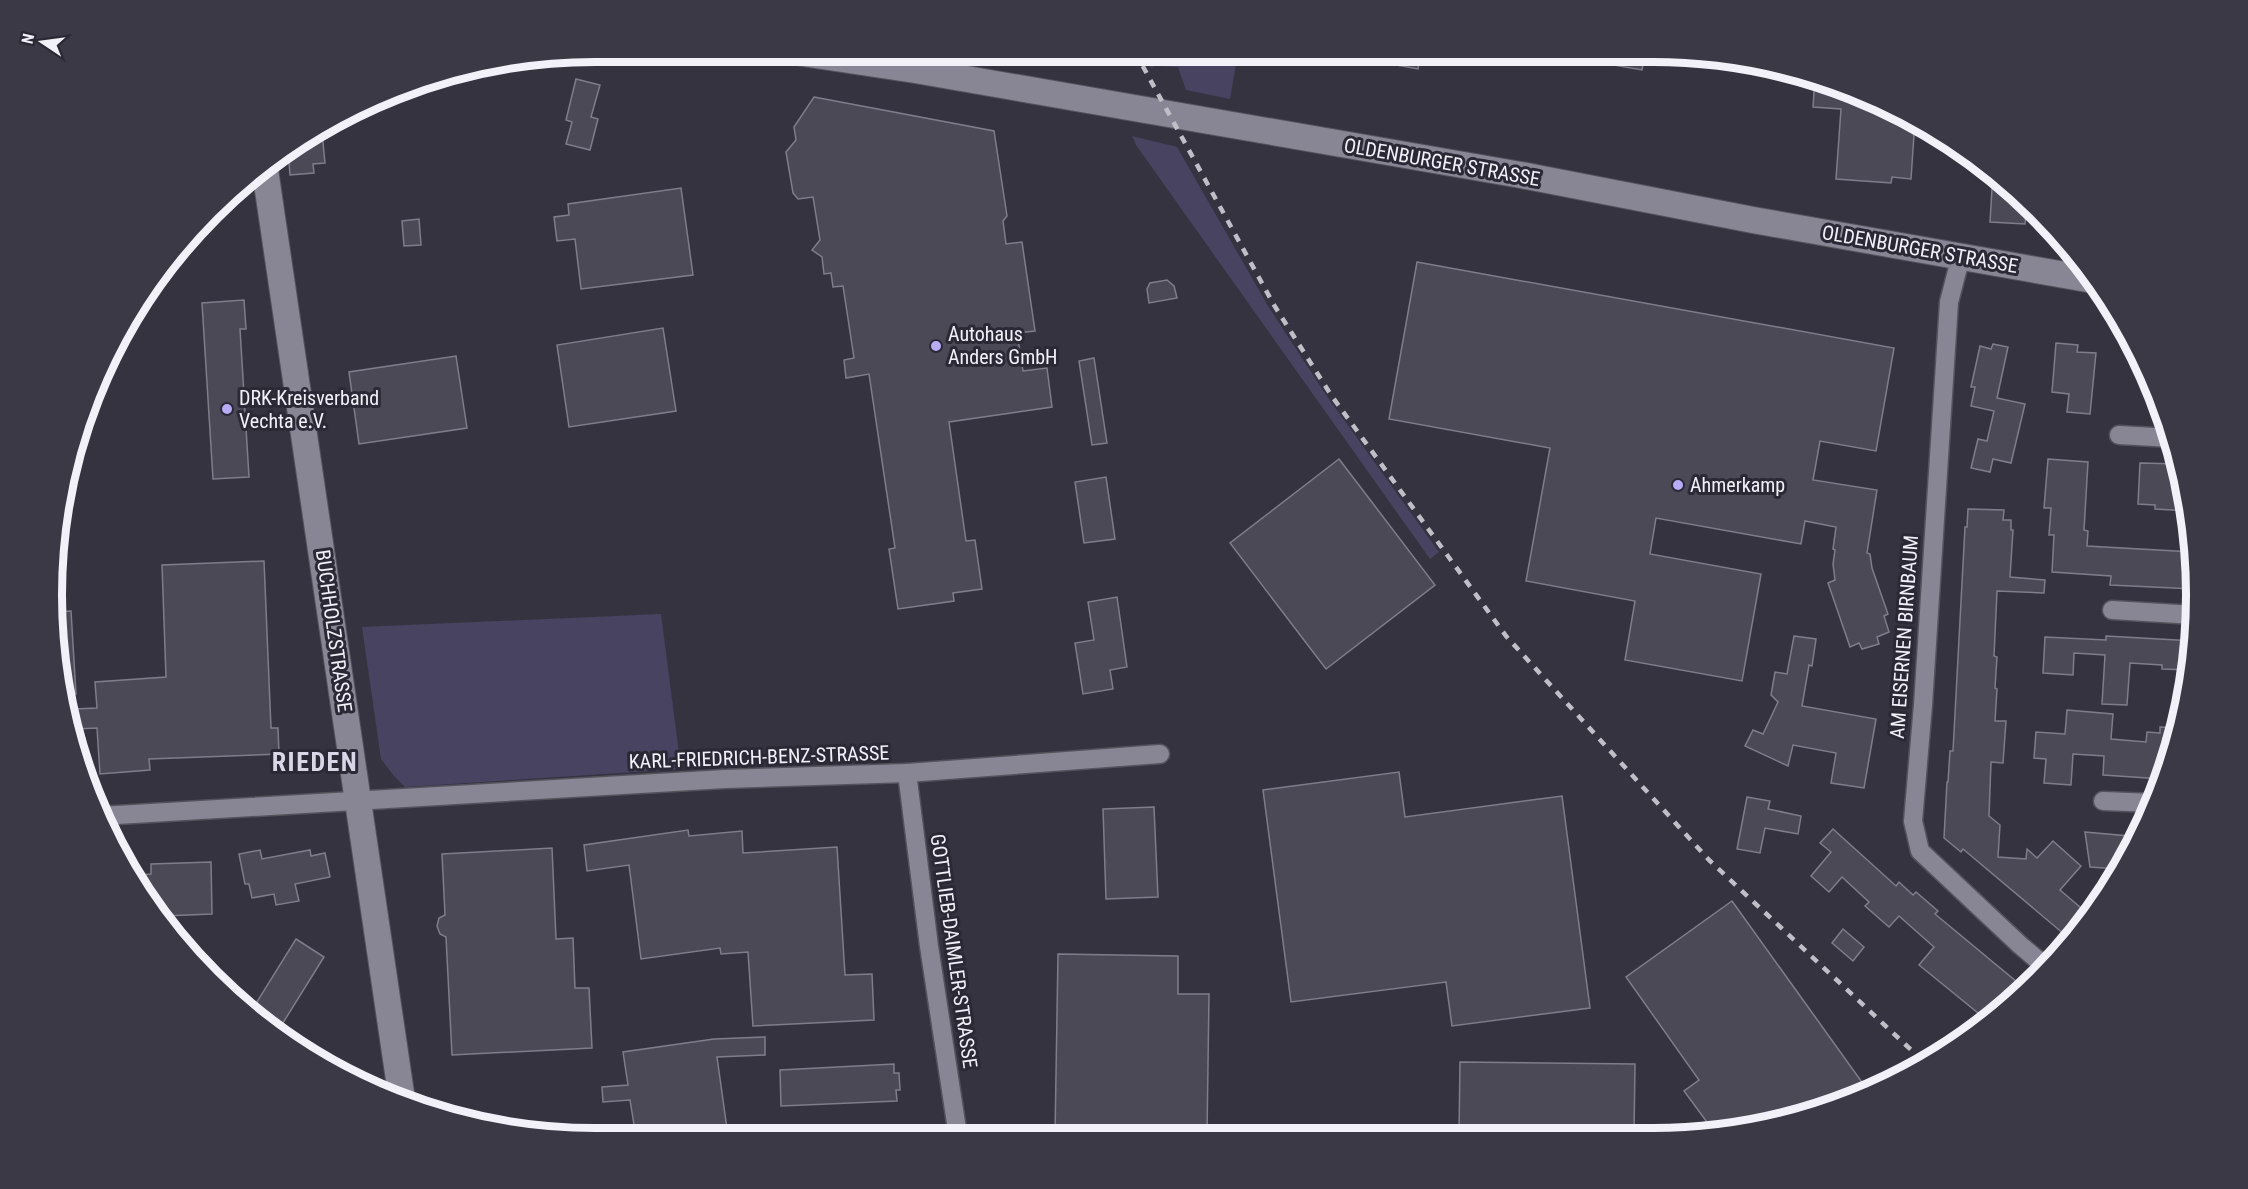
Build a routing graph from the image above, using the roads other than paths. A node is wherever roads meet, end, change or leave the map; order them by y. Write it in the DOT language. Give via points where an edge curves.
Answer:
graph roads {
  1 [pos="862,62"];
  2 [pos="266,175"];
  3 [pos="1961,256"];
  4 [pos="2082,278"];
  5 [pos="2119,435"];
  6 [pos="2162,437"];
  7 [pos="2112,610"];
  8 [pos="2185,614"];
  9 [pos="1160,754"];
  10 [pos="907,774"];
  11 [pos="2103,801"];
  12 [pos="359,802"];
  13 [pos="2144,803"];
  14 [pos="110,815"];
  15 [pos="2039,961"];
  16 [pos="401,1091"];
  17 [pos="957,1128"];
  1 -- 3 [label="main road, OLDENBURGER STRASSE" via="1521,175"];
  2 -- 12 [label="main road, BUCHHOLZSTRASSE"];
  3 -- 4 [label="main road, OLDENBURGER STRASSE"];
  3 -- 15 [label="street, AM EISERNEN BIRNBAUM" via="1949,302 1913,821 1920,851"];
  5 -- 6 [label="street"];
  7 -- 8 [label="street"];
  9 -- 10 [label="street, KARL-FRIEDRICH-BENZ-STRASSE"];
  10 -- 12 [label="street, KARL-FRIEDRICH-BENZ-STRASSE" via="713,780"];
  10 -- 17 [label="street, GOTTLIEB-DAIMLER-STRASSE"];
  11 -- 13 [label="street"];
  12 -- 14 [label="street, KARL-FRIEDRICH-BENZ-STRASSE"];
  12 -- 16 [label="main road, BUCHHOLZSTRASSE"];
}
